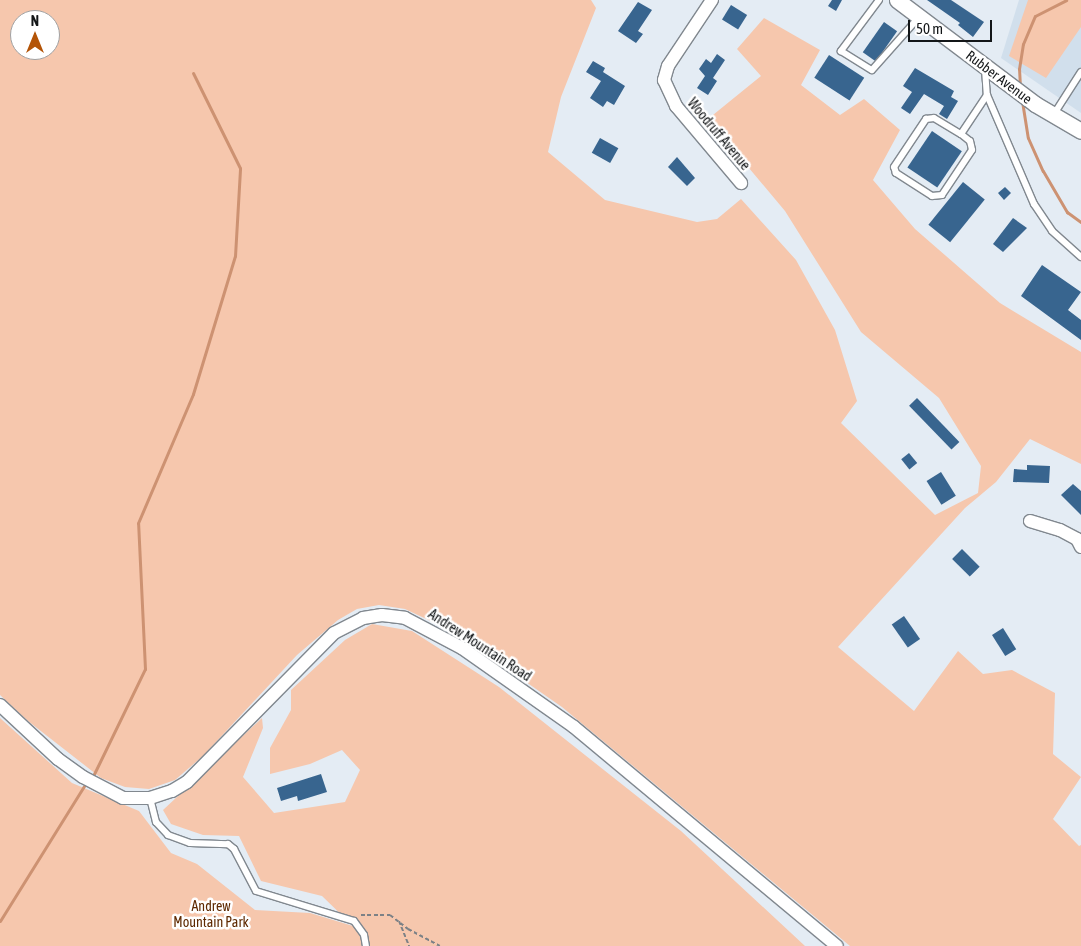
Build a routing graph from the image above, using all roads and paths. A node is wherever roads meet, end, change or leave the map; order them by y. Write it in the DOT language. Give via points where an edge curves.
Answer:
graph roads {
  1 [pos="712,0"];
  2 [pos="879,0"];
  3 [pos="897,0"];
  4 [pos="919,18"];
  5 [pos="985,65"];
  6 [pos="1081,72"];
  7 [pos="987,95"];
  8 [pos="1053,115"];
  9 [pos="1081,131"];
  10 [pos="961,134"];
  11 [pos="741,183"];
  12 [pos="1081,257"];
  13 [pos="1030,521"];
  14 [pos="1081,547"];
  15 [pos="0,705"];
  16 [pos="150,798"];
  17 [pos="354,921"];
  18 [pos="399,921"];
  19 [pos="366,946"];
  20 [pos="409,946"];
  21 [pos="440,946"];
  22 [pos="837,946"];
  1 -- 11 [label="street, Woodruff Avenue" via="668,66 664,80 676,106"];
  2 -- 4 [label="lane" via="841,51 872,70"];
  3 -- 4 [label="street, Rubber Avenue"];
  4 -- 5 [label="street, Rubber Avenue"];
  5 -- 7 [label="lane"];
  5 -- 8 [label="street, Rubber Avenue"];
  6 -- 8 [label="lane"];
  7 -- 10 [label="lane"];
  7 -- 12 [label="lane" via="1034,204 1052,230"];
  8 -- 9 [label="street, Rubber Avenue"];
  10 -- 10 [label="lane" via="934,118 926,118 894,167 896,173 932,196 942,195 972,150 970,141"];
  13 -- 14 [label="street" via="1060,530 1076,539"];
  15 -- 16 [label="street, Andrew Mountain Road" via="58,759 83,777 124,798"];
  16 -- 17 [label="lane" via="156,822 168,835 190,843 221,842 234,849 256,891"];
  16 -- 22 [label="street, Andrew Mountain Road" via="187,782 308,656 338,630 372,616 405,618 462,648 574,728"];
  17 -- 18 [label="path" via="362,914 378,913"];
  17 -- 19 [label="lane" via="364,936"];
  18 -- 20 [label="path"];
  18 -- 21 [label="path"];
}
